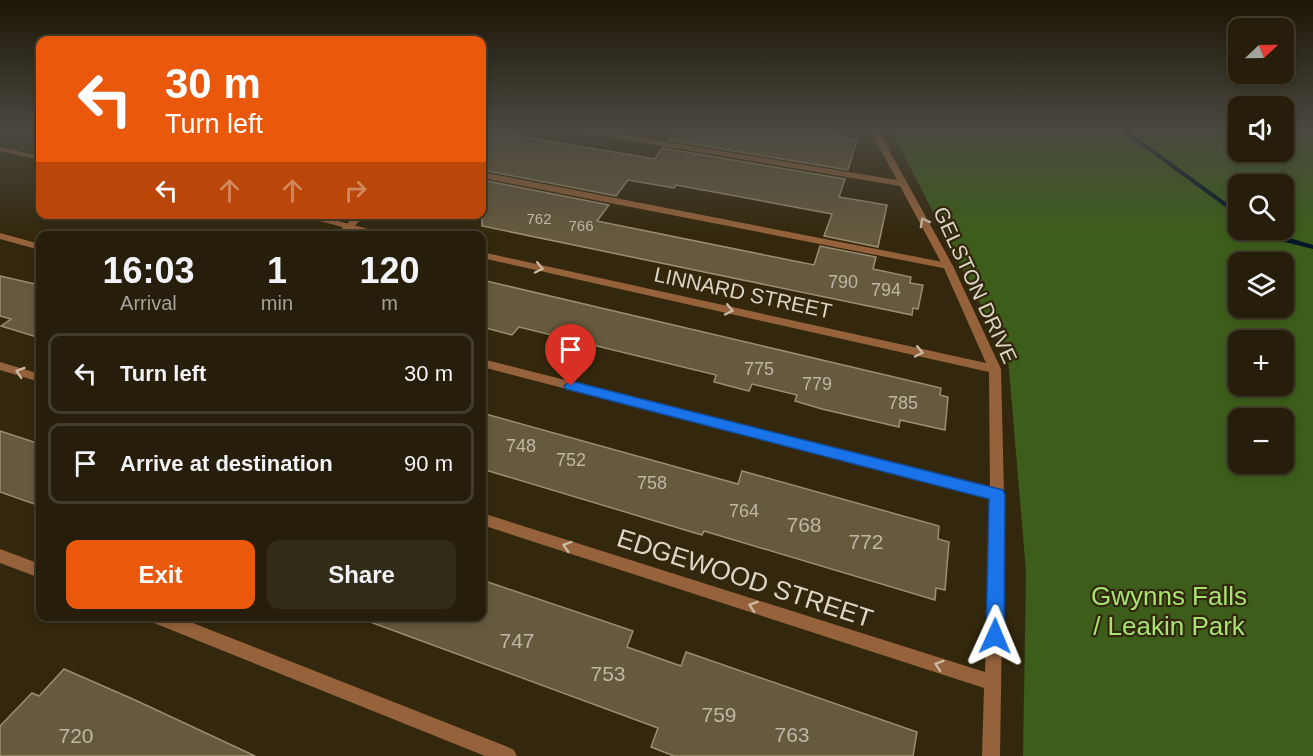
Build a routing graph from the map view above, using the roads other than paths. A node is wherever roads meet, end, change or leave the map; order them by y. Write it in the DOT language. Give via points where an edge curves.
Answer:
graph roads {
  1 [pos="791,165"];
  2 [pos="893,165"];
  3 [pos="486,176"];
  4 [pos="903,184"];
  5 [pos="319,219"];
  6 [pos="357,219"];
  7 [pos="349,226"];
  8 [pos="344,231"];
  9 [pos="370,231"];
  10 [pos="0,236"];
  11 [pos="36,246"];
  12 [pos="486,256"];
  13 [pos="948,266"];
  14 [pos="486,364"];
  15 [pos="0,366"];
  16 [pos="995,369"];
  17 [pos="36,377"];
  18 [pos="998,495"];
  19 [pos="486,520"];
  20 [pos="0,555"];
  21 [pos="36,570"];
  22 [pos="168,621"];
  23 [pos="994,683"];
  24 [pos="508,756"];
  25 [pos="992,756"];
  1 -- 4 [label="street"];
  2 -- 4 [label="street, GELSTON DRIVE"];
  3 -- 13 [label="street"];
  13 -- 4 [label="street, GELSTON DRIVE, one-way"];
  5 -- 7 [label="street"];
  6 -- 7 [label="street"];
  7 -- 8 [label="street"];
  7 -- 9 [label="street"];
  10 -- 11 [label="street"];
  12 -- 16 [label="street, LINNARD STREET, one-way"];
  13 -- 16 [label="street, GELSTON DRIVE"];
  14 -- 18 [label="street"];
  17 -- 15 [label="street, one-way"];
  16 -- 18 [label="street, GELSTON DRIVE"];
  18 -- 23 [label="street, GELSTON DRIVE"];
  23 -- 19 [label="street, EDGEWOOD STREET, one-way"];
  20 -- 21 [label="street"];
  22 -- 24 [label="street"];
  23 -- 25 [label="street, GELSTON DRIVE"];
}
